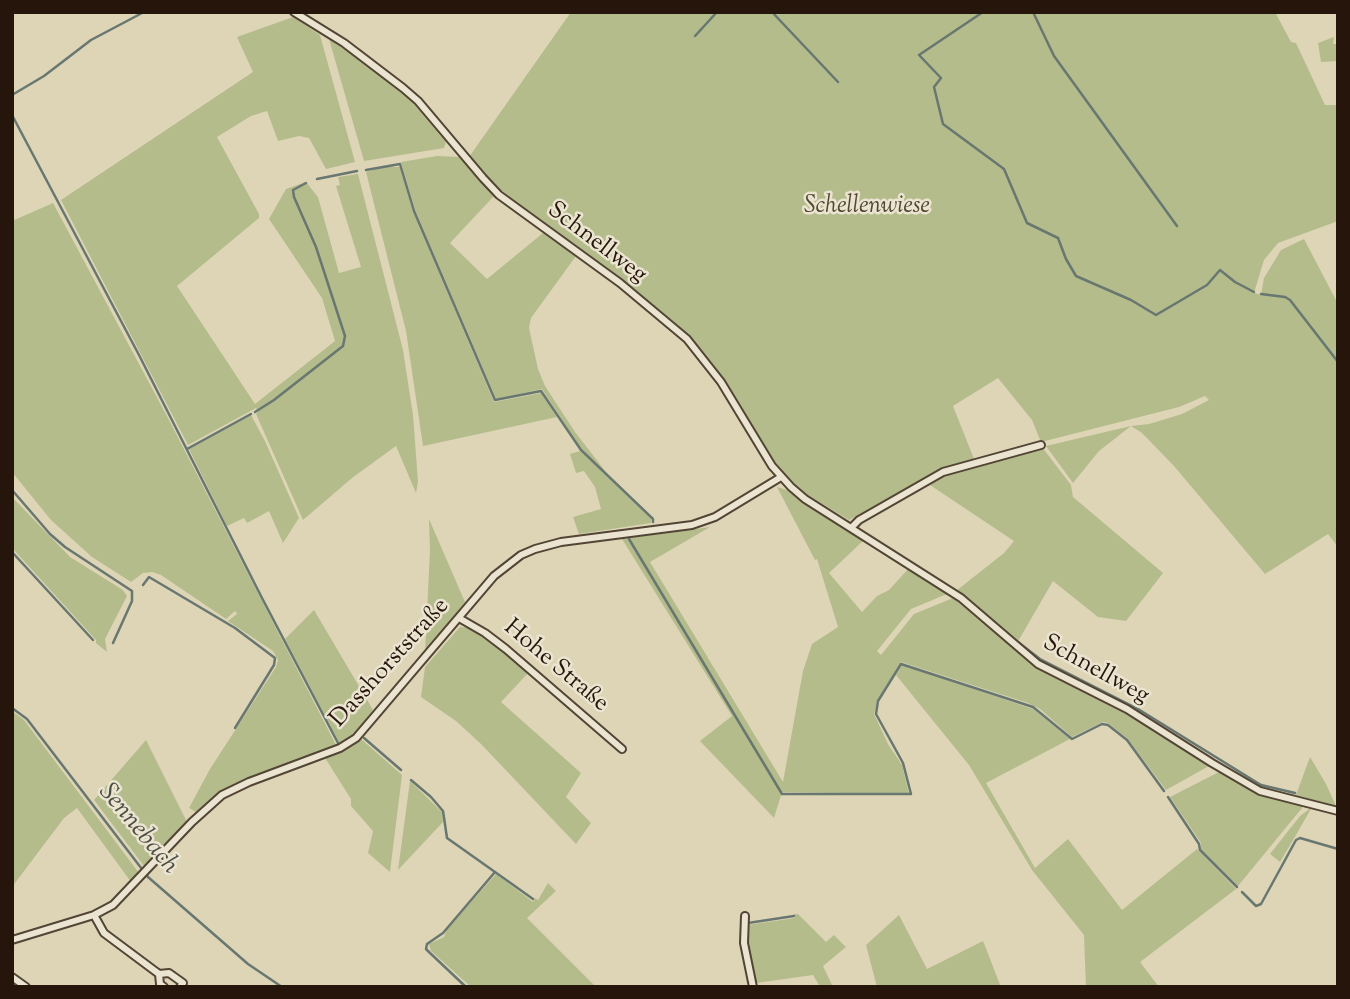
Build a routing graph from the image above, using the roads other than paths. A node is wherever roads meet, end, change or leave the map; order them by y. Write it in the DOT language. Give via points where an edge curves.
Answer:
graph roads {
  1 [pos="294,12"];
  2 [pos="1041,445"];
  3 [pos="781,477"];
  4 [pos="852,527"];
  5 [pos="459,618"];
  6 [pos="622,749"];
  7 [pos="1338,811"];
  8 [pos="94,915"];
  9 [pos="745,916"];
  10 [pos="12,940"];
  11 [pos="159,974"];
  12 [pos="12,977"];
  13 [pos="26,987"];
  14 [pos="164,987"];
  15 [pos="180,987"];
  16 [pos="753,987"];
  1 -- 3 [label="street, Schnellweg" via="404,88 499,195 620,283 687,340 721,382"];
  2 -- 4 [label="street" via="943,472"];
  3 -- 4 [label="street, Schnellweg" via="805,499"];
  3 -- 5 [label="street, Dasshorststraße" via="715,517 692,524 536,549 494,576"];
  4 -- 7 [label="street, Schnellweg" via="961,598 1038,664 1127,709 1260,791"];
  5 -- 6 [label="street, Hohe Straße" via="506,649"];
  5 -- 8 [label="street, Dasshorststraße" via="356,738 222,795 121,899"];
  8 -- 10 [label="street, Dasshorststraße"];
  8 -- 11 [label="street" via="104,933"];
  9 -- 16 [label="street" via="744,943"];
  11 -- 14 [label="street"];
  11 -- 15 [label="street" via="170,973 183,983"];
  12 -- 13 [label="street"];
}
